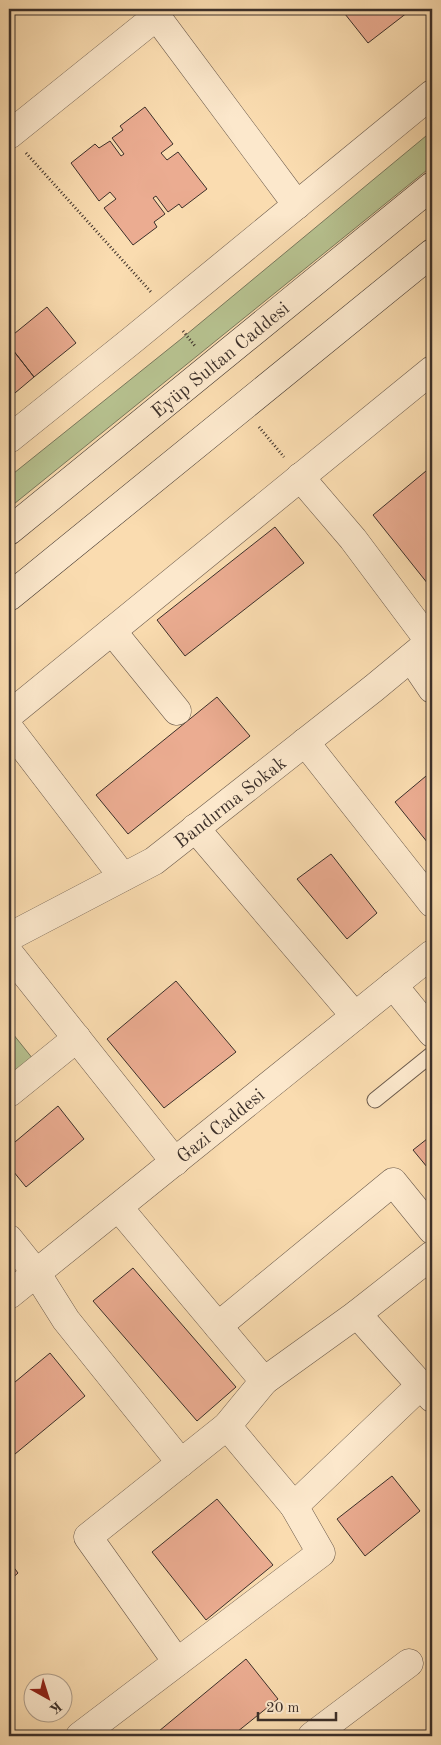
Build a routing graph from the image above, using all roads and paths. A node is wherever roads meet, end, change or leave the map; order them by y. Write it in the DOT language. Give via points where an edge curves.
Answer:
graph roads {
  1 [pos="154,12"];
  2 [pos="432,94"];
  3 [pos="9,135"];
  4 [pos="432,186"];
  5 [pos="296,206"];
  6 [pos="432,253"];
  7 [pos="168,311"];
  8 [pos="431,374"];
  9 [pos="9,439"];
  10 [pos="300,477"];
  11 [pos="9,531"];
  12 [pos="9,597"];
  13 [pos="112,631"];
  14 [pos="424,646"];
  15 [pos="432,689"];
  16 [pos="177,711"];
  17 [pos="9,715"];
  18 [pos="9,728"];
  19 [pos="305,742"];
  20 [pos="195,828"];
  21 [pos="123,877"];
  22 [pos="432,903"];
  23 [pos="9,936"];
  24 [pos="9,953"];
  25 [pos="432,954"];
  26 [pos="393,985"];
  27 [pos="355,1016"];
  28 [pos="432,1033"];
  29 [pos="76,1038"];
  30 [pos="432,1054"];
  31 [pos="9,1093"];
  32 [pos="375,1100"];
  33 [pos="176,1162"];
  34 [pos="119,1208"];
  35 [pos="432,1230"];
  36 [pos="9,1239"];
  37 [pos="432,1255"];
  38 [pos="37,1274"];
  39 [pos="9,1296"];
  40 [pos="357,1314"];
  41 [pos="218,1326"];
  42 [pos="264,1381"];
  43 [pos="426,1392"];
  44 [pos="227,1426"];
  45 [pos="181,1463"];
  46 [pos="294,1506"];
  47 [pos="177,1662"];
  48 [pos="409,1663"];
  49 [pos="80,1736"];
  50 [pos="312,1736"];
  1 -- 3 [label="street"];
  1 -- 5 [label="street"];
  2 -- 5 [label="street"];
  3 -- 7 [label="path"];
  4 -- 11 [label="street, Eyüp Sultan Caddesi"];
  5 -- 7 [label="street"];
  6 -- 12 [label="street"];
  7 -- 9 [label="street"];
  8 -- 10 [label="street"];
  10 -- 13 [label="street"];
  10 -- 14 [label="street" via="353,538"];
  13 -- 16 [label="street"];
  13 -- 17 [label="street"];
  14 -- 15 [label="street"];
  14 -- 19 [label="street, Bandırma Sokak"];
  18 -- 21 [label="street"];
  19 -- 20 [label="street, Bandırma Sokak"];
  19 -- 22 [label="street"];
  20 -- 21 [label="street, Bandırma Sokak" via="154,861"];
  20 -- 27 [label="street"];
  21 -- 23 [label="street, Bandırma Sokak"];
  24 -- 29 [label="street"];
  25 -- 26 [label="street, Gazi Caddesi"];
  26 -- 27 [label="street, Gazi Caddesi"];
  26 -- 28 [label="street"];
  27 -- 33 [label="street, Gazi Caddesi"];
  29 -- 31 [label="street"];
  29 -- 33 [label="street"];
  30 -- 32 [label="lane"];
  33 -- 34 [label="street, Gazi Caddesi"];
  34 -- 38 [label="street, Gazi Caddesi"];
  34 -- 41 [label="street"];
  35 -- 41 [label="street" via="394,1182"];
  36 -- 38 [label="street"];
  37 -- 40 [label="street"];
  38 -- 39 [label="street, Gazi Caddesi"];
  38 -- 45 [label="street" via="66,1320"];
  40 -- 42 [label="street"];
  40 -- 43 [label="street"];
  41 -- 42 [label="street"];
  42 -- 44 [label="street"];
  43 -- 46 [label="street"];
  44 -- 45 [label="street"];
  44 -- 46 [label="street"];
  45 -- 47 [label="street" via="88,1538"];
  46 -- 47 [label="street" via="321,1553"];
  47 -- 49 [label="street"];
  48 -- 50 [label="street"];
}
